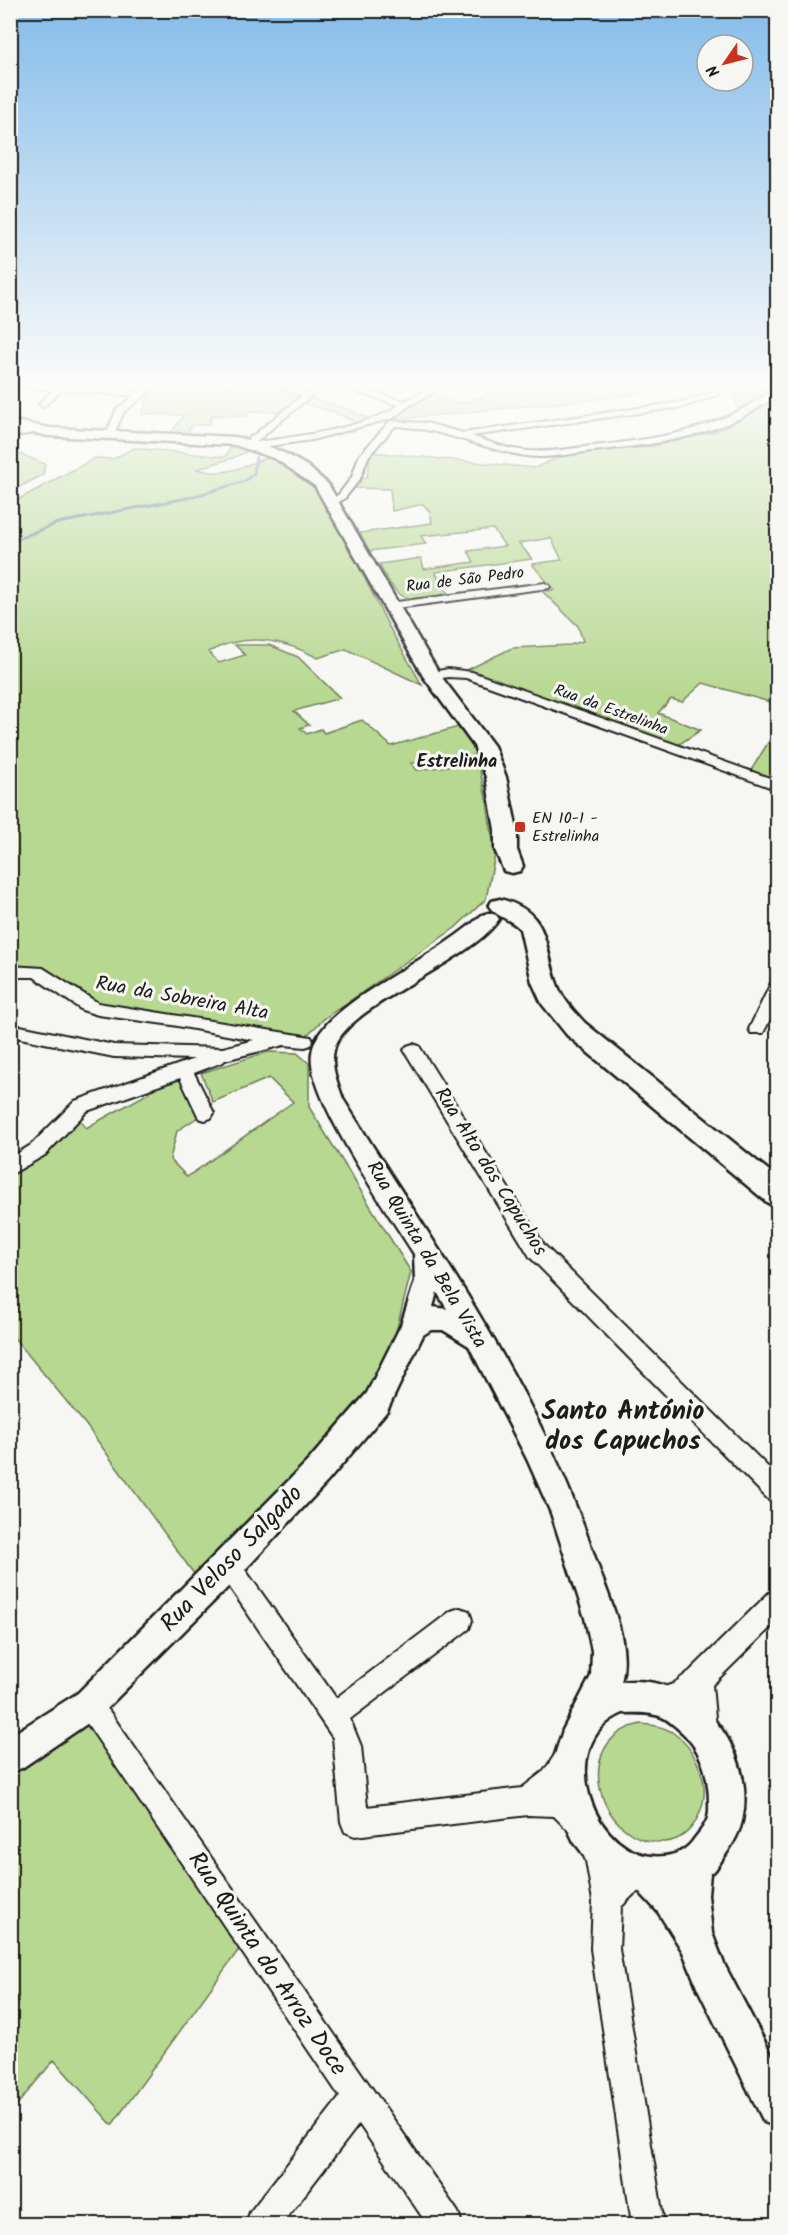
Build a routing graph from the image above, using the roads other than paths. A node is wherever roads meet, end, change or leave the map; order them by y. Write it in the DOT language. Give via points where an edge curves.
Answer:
graph roads {
  1 [pos="323,488"];
  2 [pos="348,488"];
  3 [pos="332,503"];
  4 [pos="545,586"];
  5 [pos="390,606"];
  6 [pos="432,676"];
  7 [pos="777,786"];
  8 [pos="494,912"];
  9 [pos="10,971"];
  10 [pos="777,985"];
  11 [pos="757,1029"];
  12 [pos="10,1030"];
  13 [pos="284,1040"];
  14 [pos="319,1045"];
  15 [pos="413,1050"];
  16 [pos="233,1053"];
  17 [pos="184,1069"];
  18 [pos="205,1113"];
  19 [pos="10,1168"];
  20 [pos="777,1195"];
  21 [pos="426,1255"];
  22 [pos="423,1294"];
  23 [pos="447,1307"];
  24 [pos="414,1326"];
  25 [pos="777,1493"];
  26 [pos="228,1565"];
  27 [pos="777,1602"];
  28 [pos="460,1620"];
  29 [pos="609,1659"];
  30 [pos="699,1680"];
  31 [pos="656,1699"];
  32 [pos="89,1704"];
  33 [pos="333,1716"];
  34 [pos="587,1719"];
  35 [pos="703,1730"];
  36 [pos="570,1755"];
  37 [pos="10,1756"];
  38 [pos="528,1802"];
  39 [pos="584,1828"];
  40 [pos="693,1867"];
  41 [pos="646,1875"];
  42 [pos="607,1900"];
  43 [pos="697,1941"];
  44 [pos="359,2098"];
  45 [pos="777,2108"];
  46 [pos="262,2224"];
  47 [pos="446,2224"];
  48 [pos="648,2224"];
  1 -- 3 [label="main road"];
  2 -- 3 [label="street"];
  3 -- 5 [label="main road"];
  4 -- 5 [label="street, Rua de São Pedro"];
  5 -- 6 [label="main road"];
  6 -- 7 [label="street, Rua da Estrelinha" via="468,675"];
  6 -- 8 [label="main road" via="484,746 496,777 506,850 512,866 510,886"];
  8 -- 14 [label="street" via="458,945 360,1007"];
  8 -- 20 [label="main road" via="536,952 554,1004 576,1029"];
  9 -- 13 [label="street, Rua da Sobreira Alta" via="37,972 98,1009"];
  10 -- 11 [label="street"];
  12 -- 16 [label="street" via="114,1051"];
  13 -- 14 [label="street"];
  13 -- 16 [label="street"];
  14 -- 21 [label="street, Rua Quinta da Bela Vista" via="333,1101"];
  15 -- 25 [label="street, Rua Alto dos Capuchos" via="537,1251"];
  16 -- 17 [label="street"];
  17 -- 18 [label="street"];
  17 -- 19 [label="street" via="81,1106 38,1150"];
  21 -- 22 [label="street, Rua Veloso Salgado" via="429,1269"];
  21 -- 23 [label="street, Rua Quinta da Bela Vista"];
  22 -- 23 [label="street" via="442,1292"];
  22 -- 24 [label="street, Rua Veloso Salgado"];
  23 -- 24 [label="street"];
  23 -- 29 [label="street, Rua Quinta da Bela Vista" via="457,1323 478,1340 518,1408 561,1498"];
  24 -- 26 [label="street, Rua Veloso Salgado" via="377,1402 318,1471"];
  26 -- 32 [label="street, Rua Veloso Salgado"];
  26 -- 33 [label="street"];
  27 -- 30 [label="street"];
  28 -- 33 [label="street"];
  29 -- 31 [label="street" via="627,1682"];
  29 -- 34 [label="street" via="605,1687"];
  30 -- 31 [label="street" via="680,1694"];
  30 -- 35 [label="street"];
  31 -- 34 [label="street" via="623,1697 598,1708"];
  31 -- 35 [label="street"];
  32 -- 37 [label="street, Rua Veloso Salgado"];
  32 -- 44 [label="street, Rua Quinta do Arroz Doce"];
  33 -- 38 [label="street" via="348,1746 355,1822"];
  34 -- 36 [label="street" via="573,1741"];
  35 -- 40 [label="street" via="723,1767 728,1794 724,1825 714,1848"];
  36 -- 38 [label="street" via="553,1780"];
  36 -- 39 [label="street" via="569,1785"];
  38 -- 39 [label="street" via="559,1803"];
  39 -- 41 [label="street" via="600,1850 632,1871"];
  39 -- 42 [label="street" via="599,1857"];
  40 -- 41 [label="street" via="672,1875"];
  40 -- 43 [label="street" via="690,1895"];
  41 -- 42 [label="street" via="624,1884"];
  41 -- 43 [label="street" via="671,1899"];
  42 -- 48 [label="street" via="605,1949"];
  43 -- 45 [label="street"];
  44 -- 46 [label="street"];
  44 -- 47 [label="street, Rua Quinta do Arroz Doce"];
}
